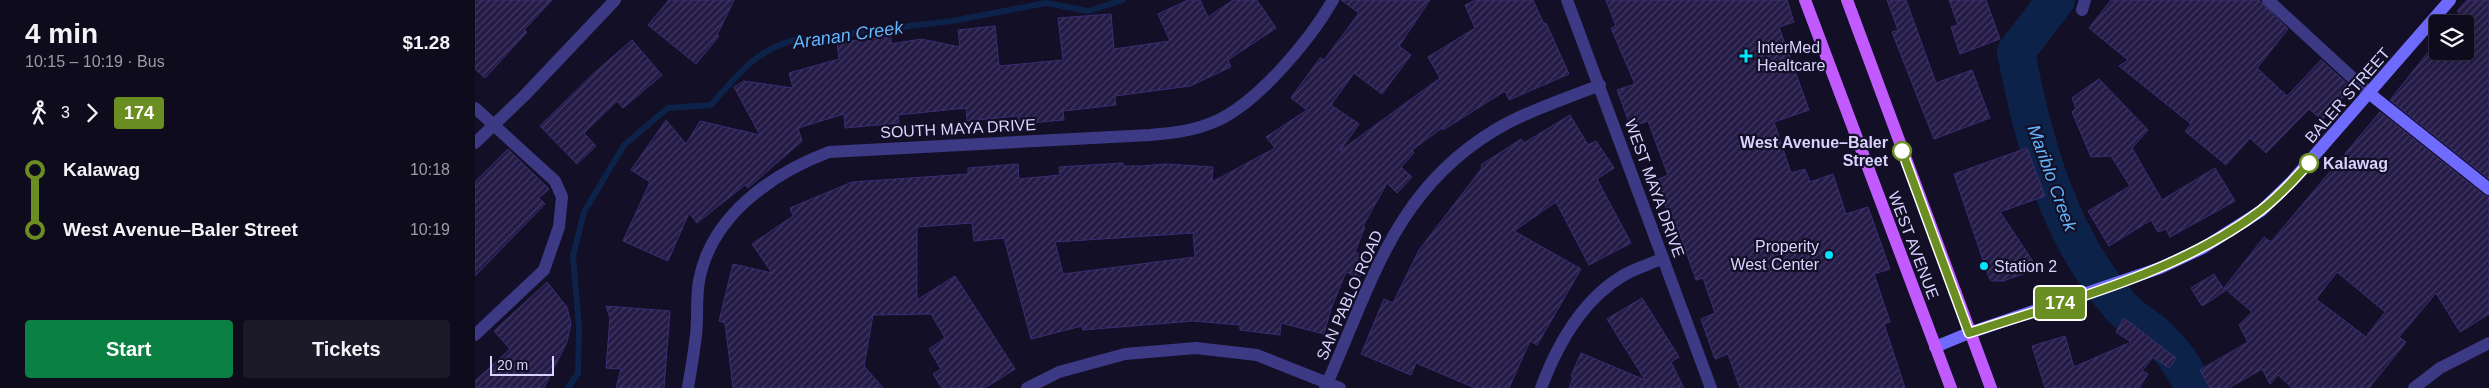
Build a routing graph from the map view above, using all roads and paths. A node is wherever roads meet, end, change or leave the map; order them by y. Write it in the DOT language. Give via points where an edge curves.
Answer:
graph roads {
  1 [pos="615,0"];
  2 [pos="1333,0"];
  3 [pos="1567,0"];
  4 [pos="1805,0"];
  5 [pos="1847,0"];
  6 [pos="2267,0"];
  7 [pos="2450,0"];
  8 [pos="1600,85"];
  9 [pos="2370,94"];
  10 [pos="475,108"];
  11 [pos="495,125"];
  12 [pos="475,143"];
  13 [pos="2489,189"];
  14 [pos="1663,258"];
  15 [pos="1969,333"];
  16 [pos="475,335"];
  17 [pos="2489,343"];
  18 [pos="1935,347"];
  19 [pos="1326,385"];
  20 [pos="688,388"];
  21 [pos="1027,388"];
  22 [pos="1340,388"];
  23 [pos="1541,388"];
  24 [pos="1711,388"];
  25 [pos="1951,388"];
  26 [pos="1991,388"];
  27 [pos="2414,388"];
  1 -- 11 [label="street"];
  2 -- 20 [label="street, SOUTH MAYA DRIVE" via="1302,45 1264,86 1233,111 1195,129 1150,135 829,152 785,173 748,200 712,239 699,282"];
  3 -- 8 [label="street, WEST MAYA DRIVE"];
  4 -- 18 [label="main road, WEST AVENUE"];
  5 -- 15 [label="main road, WEST AVENUE"];
  6 -- 9 [label="street"];
  7 -- 9 [label="street, BALER STREET"];
  8 -- 14 [label="street, WEST MAYA DRIVE"];
  8 -- 19 [label="street, SAN PABLO ROAD" via="1497,129 1464,152 1429,184 1406,213 1378,263"];
  9 -- 13 [label="street"];
  9 -- 15 [label="street, BALER STREET" via="2292,181 2261,210 2203,248 2160,268"];
  10 -- 11 [label="street"];
  11 -- 12 [label="street"];
  11 -- 16 [label="street" via="555,181 561,197 559,227 543,270"];
  14 -- 23 [label="street" via="1625,274 1597,298 1558,347"];
  14 -- 24 [label="street, WEST MAYA DRIVE"];
  15 -- 18 [label="street, BALER STREET"];
  15 -- 26 [label="main road, WEST AVENUE"];
  17 -- 27 [label="street" via="2440,368"];
  18 -- 25 [label="main road, WEST AVENUE"];
  19 -- 21 [label="street" via="1257,355 1196,348 1125,354 1059,372"];
  19 -- 22 [label="street"];
}
